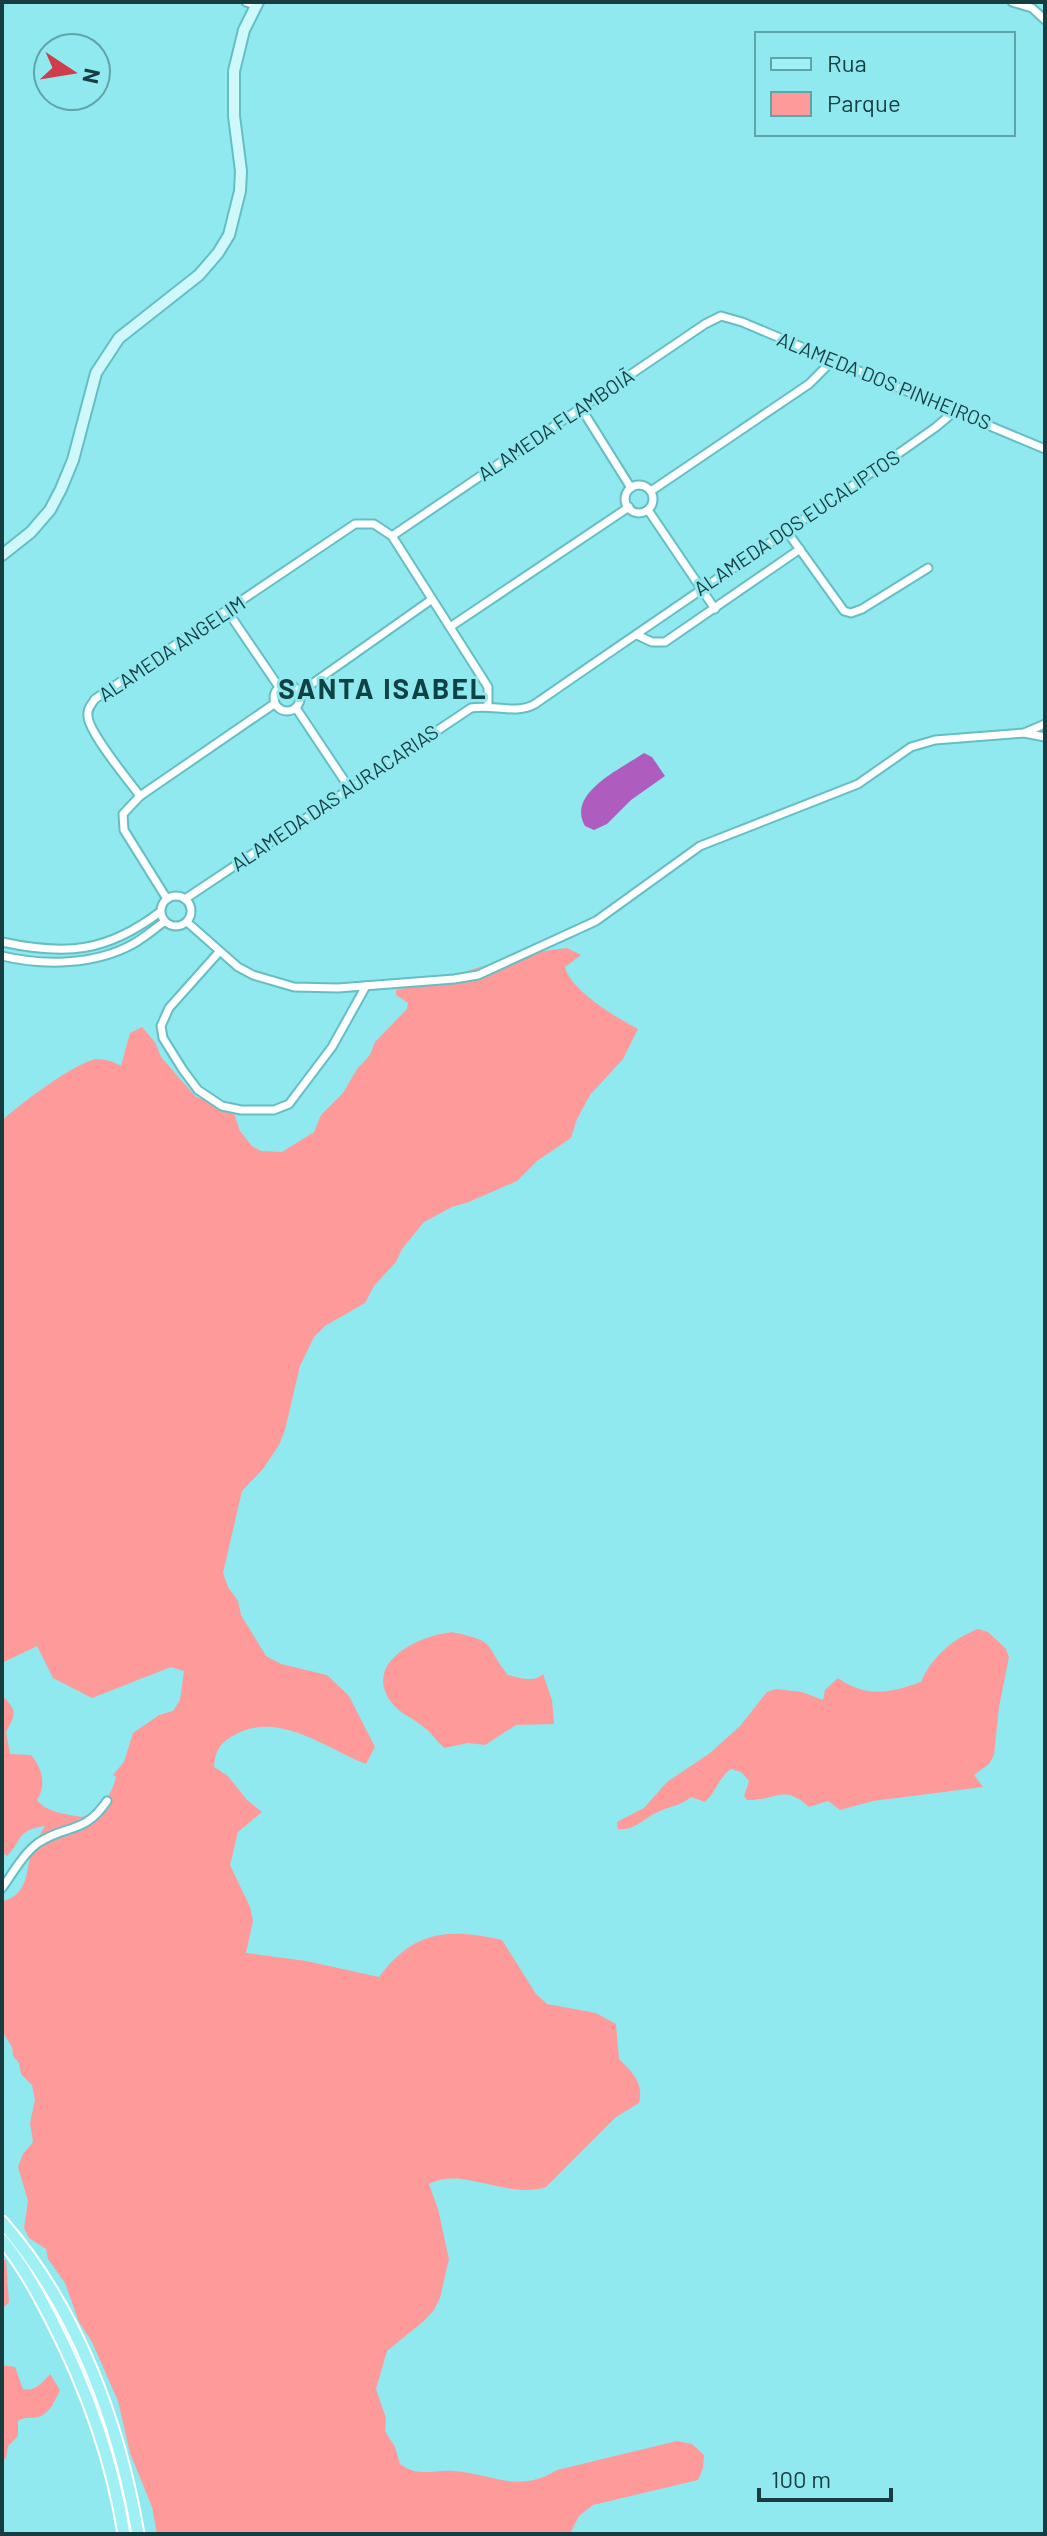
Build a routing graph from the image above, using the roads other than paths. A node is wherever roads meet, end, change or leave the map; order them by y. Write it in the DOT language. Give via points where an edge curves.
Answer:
graph roads {
  1 [pos="1012,2"];
  2 [pos="253,3"];
  3 [pos="1045,20"];
  4 [pos="721,316"];
  5 [pos="832,361"];
  6 [pos="581,408"];
  7 [pos="956,410"];
  8 [pos="1045,449"];
  9 [pos="631,488"];
  10 [pos="651,491"];
  11 [pos="629,507"];
  12 [pos="648,510"];
  13 [pos="788,533"];
  14 [pos="392,536"];
  15 [pos="800,549"];
  16 [pos="2,555"];
  17 [pos="928,568"];
  18 [pos="701,588"];
  19 [pos="431,600"];
  20 [pos="715,609"];
  21 [pos="228,612"];
  22 [pos="450,627"];
  23 [pos="637,635"];
  24 [pos="279,687"];
  25 [pos="299,693"];
  26 [pos="274,704"];
  27 [pos="488,706"];
  28 [pos="296,708"];
  29 [pos="1044,723"];
  30 [pos="1024,733"];
  31 [pos="1044,737"];
  32 [pos="350,789"];
  33 [pos="140,796"];
  34 [pos="167,899"];
  35 [pos="185,899"];
  36 [pos="160,912"];
  37 [pos="164,922"];
  38 [pos="187,922"];
  39 [pos="2,942"];
  40 [pos="219,952"];
  41 [pos="2,956"];
  42 [pos="366,986"];
  43 [pos="107,1801"];
  44 [pos="2,1888"];
  45 [pos="2,2222"];
  46 [pos="2,2240"];
  47 [pos="124,2534"];
  48 [pos="138,2534"];
  1 -- 3 [label="street" via="1032,8"];
  2 -- 16 [label="main road" via="234,71 241,171 229,235 199,275 119,338 96,373 73,460 50,510"];
  4 -- 5 [label="street, ALAMEDA DOS PINHEIROS"];
  4 -- 6 [label="street, ALAMEDA FLAMBOIÃ"];
  5 -- 7 [label="street, ALAMEDA DOS PINHEIROS"];
  5 -- 10 [label="street" via="809,384"];
  6 -- 9 [label="street"];
  6 -- 14 [label="street, ALAMEDA FLAMBOIÃ"];
  7 -- 8 [label="street, ALAMEDA DOS PINHEIROS"];
  7 -- 13 [label="street, ALAMEDA DOS EUCALIPTOS"];
  9 -- 10 [label="street" via="640,485"];
  9 -- 11 [label="street" via="626,495"];
  10 -- 12 [label="street"];
  11 -- 12 [label="street"];
  11 -- 22 [label="street"];
  12 -- 18 [label="street"];
  13 -- 15 [label="street"];
  13 -- 18 [label="street, ALAMEDA DOS EUCALIPTOS"];
  14 -- 19 [label="street"];
  14 -- 21 [label="street, ALAMEDA ANGELIM" via="365,522 343,531"];
  15 -- 17 [label="street" via="844,611 851,613"];
  15 -- 20 [label="street, ALAMEDA DOS EUCALIPTOS"];
  18 -- 20 [label="street"];
  18 -- 23 [label="street, ALAMEDA DOS EUCALIPTOS"];
  19 -- 22 [label="street"];
  19 -- 25 [label="street"];
  20 -- 23 [label="street, ALAMEDA DOS EUCALIPTOS" via="665,642"];
  21 -- 24 [label="street"];
  21 -- 33 [label="street, ALAMEDA ANGELIM" via="90,706 91,728"];
  22 -- 27 [label="street" via="488,687"];
  23 -- 27 [label="street, ALAMEDA DOS EUCALIPTOS" via="530,707"];
  24 -- 25 [label="street" via="288,685"];
  24 -- 26 [label="street"];
  25 -- 28 [label="street"];
  26 -- 28 [label="street" via="284,712"];
  26 -- 33 [label="street"];
  27 -- 32 [label="street, ALAMEDA DAS AURACARIAS" via="471,708"];
  28 -- 32 [label="street"];
  29 -- 30 [label="street"];
  29 -- 31 [label="street"];
  30 -- 31 [label="street"];
  30 -- 42 [label="street" via="911,747 858,784 700,846 596,921 478,975"];
  32 -- 35 [label="street, ALAMEDA DAS AURACARIAS"];
  33 -- 34 [label="street" via="123,814 122,824"];
  34 -- 35 [label="street"];
  34 -- 36 [label="street"];
  35 -- 38 [label="street" via="191,907"];
  36 -- 37 [label="street"];
  36 -- 39 [label="street" via="122,938 79,949"];
  37 -- 38 [label="street"];
  37 -- 41 [label="street" via="133,944 81,960"];
  38 -- 40 [label="street"];
  40 -- 42 [label="street" via="253,975 294,987"];
  40 -- 42 [label="street" via="169,1008 161,1026 163,1038 198,1090 222,1106 274,1110 289,1104 332,1047"];
  43 -- 44 [label="street" via="83,1826 50,1836 30,1850"];
  45 -- 48 [label="main road" via="46,2283 90,2370 119,2446"];
  46 -- 47 [label="main road" via="44,2306 87,2394 109,2459"];
}
